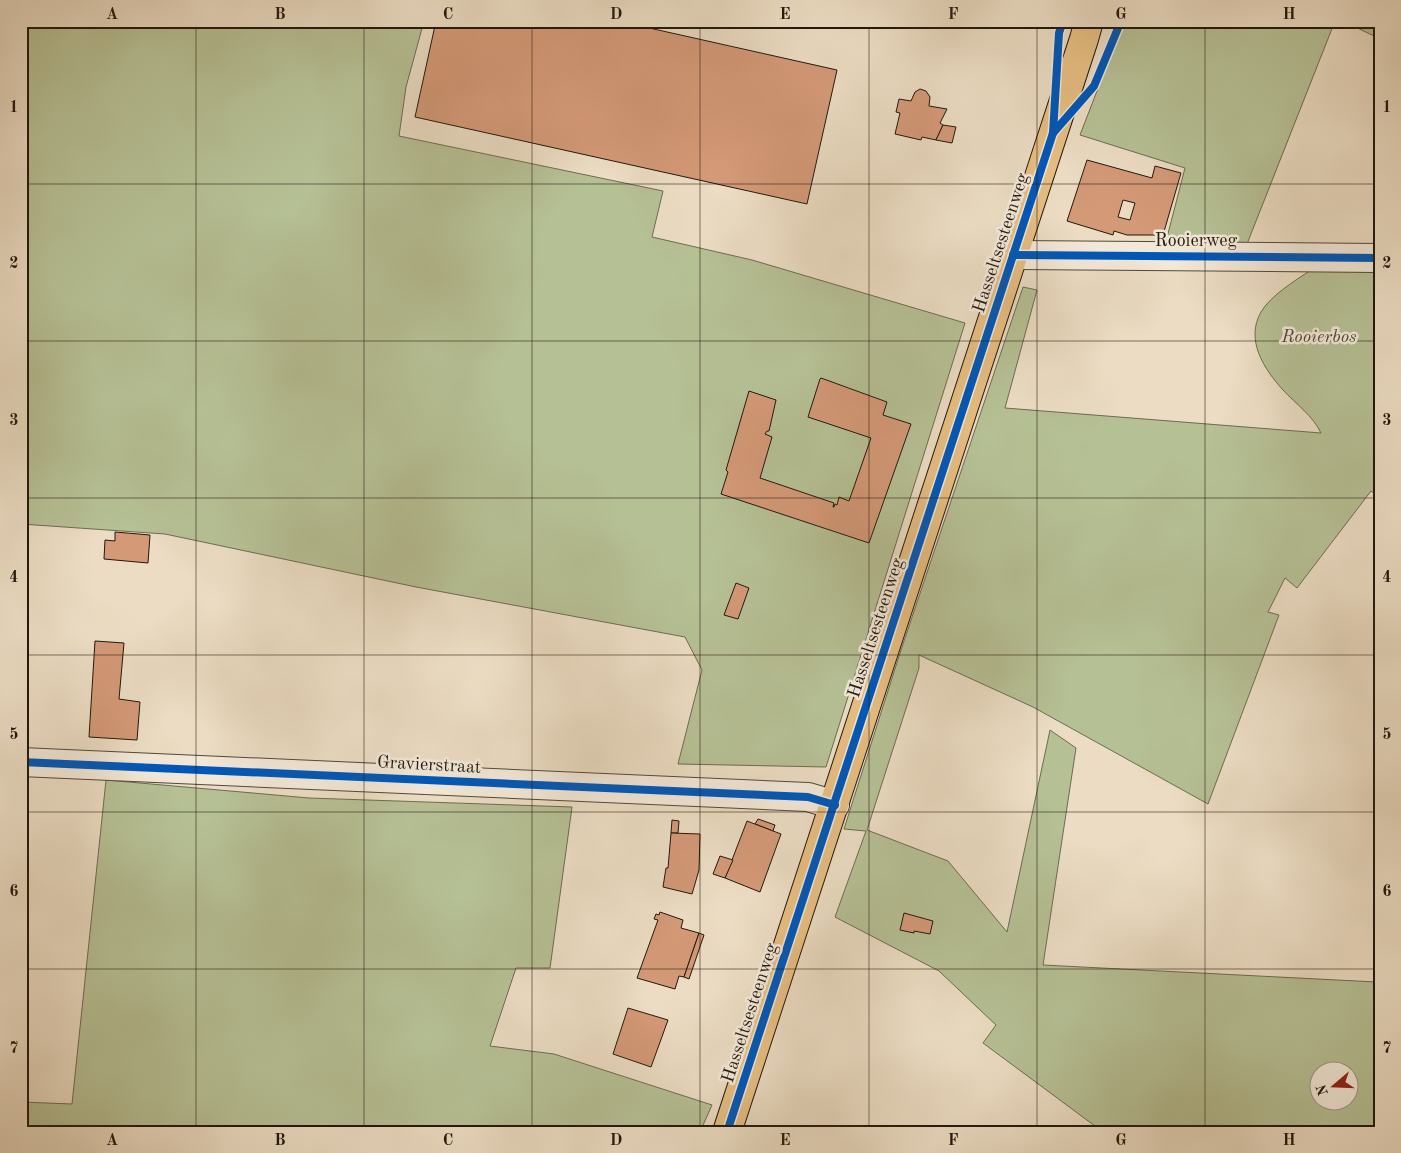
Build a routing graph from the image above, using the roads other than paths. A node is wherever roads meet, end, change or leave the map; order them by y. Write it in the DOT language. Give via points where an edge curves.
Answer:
graph roads {
  1 [pos="1088,27"];
  2 [pos="1012,255"];
  3 [pos="1380,258"];
  4 [pos="21,762"];
  5 [pos="835,805"];
  6 [pos="727,1132"];
  1 -- 2 [label="main road, Hasseltsesteenweg"];
  2 -- 3 [label="street, Rooierweg"];
  2 -- 5 [label="main road, Hasseltsesteenweg"];
  4 -- 5 [label="street, Gravierstraat" via="808,797"];
  5 -- 6 [label="main road, Hasseltsesteenweg"];
}
